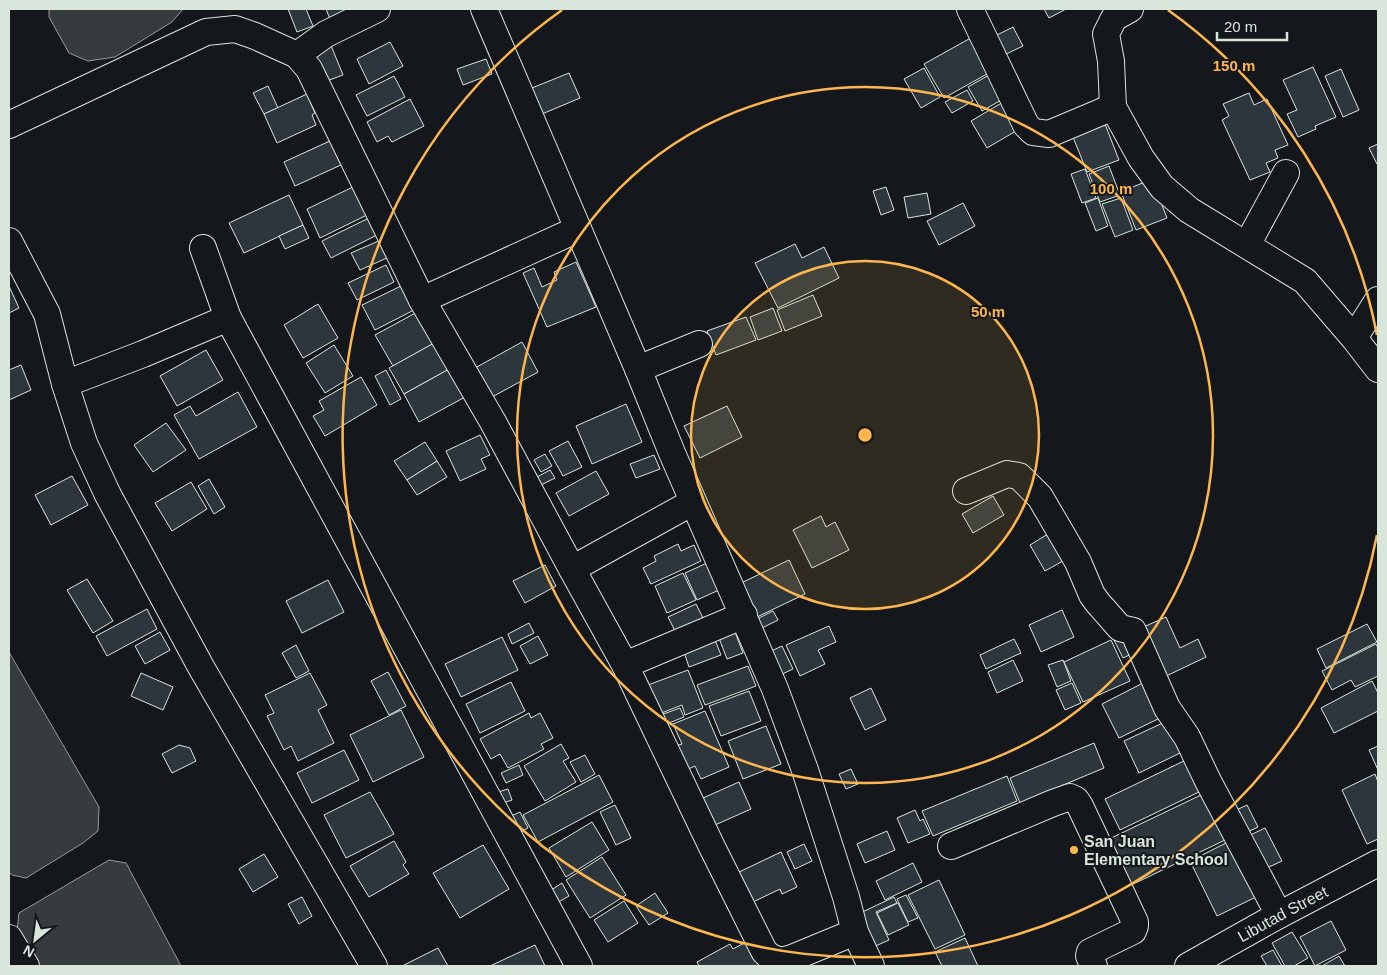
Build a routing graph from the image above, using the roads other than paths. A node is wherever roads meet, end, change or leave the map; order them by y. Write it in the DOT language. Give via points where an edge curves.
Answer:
graph roads {
  1 [pos="377,9"];
  2 [pos="484,9"];
  3 [pos="970,9"];
  4 [pos="1130,9"];
  5 [pos="297,55"];
  6 [pos="1113,106"];
  7 [pos="9,125"];
  8 [pos="1286,174"];
  9 [pos="578,229"];
  10 [pos="9,241"];
  11 [pos="1247,245"];
  12 [pos="203,248"];
  13 [pos="422,300"];
  14 [pos="1378,300"];
  15 [pos="228,318"];
  16 [pos="1354,338"];
  17 [pos="699,344"];
  18 [pos="638,369"];
  19 [pos="1378,369"];
  20 [pos="65,384"];
  21 [pos="966,491"];
  22 [pos="693,502"];
  23 [pos="572,569"];
  24 [pos="744,615"];
  25 [pos="625,665"];
  26 [pos="950,846"];
  27 [pos="1378,863"];
  28 [pos="1280,915"];
  29 [pos="855,932"];
  30 [pos="9,938"];
  31 [pos="26,966"];
  32 [pos="374,966"];
  33 [pos="578,966"];
  34 [pos="871,966"];
  35 [pos="1094,966"];
  36 [pos="1188,966"];
  1 -- 5 [label="street" via="326,34"];
  2 -- 9 [label="street"];
  3 -- 6 [label="street" via="1026,125 1034,132 1049,134"];
  4 -- 6 [label="street" via="1114,18 1106,34"];
  5 -- 7 [label="street" via="235,29 206,32"];
  5 -- 13 [label="street" via="309,69"];
  6 -- 11 [label="street" via="1140,158 1162,187 1189,210"];
  8 -- 11 [label="street"];
  9 -- 13 [label="street"];
  9 -- 18 [label="street"];
  10 -- 20 [label="street" via="46,314"];
  11 -- 16 [label="street" via="1305,281"];
  12 -- 15 [label="street"];
  13 -- 23 [label="street" via="493,422"];
  14 -- 16 [label="street"];
  15 -- 20 [label="street"];
  15 -- 33 [label="street"];
  16 -- 19 [label="street"];
  17 -- 18 [label="street"];
  18 -- 22 [label="street"];
  20 -- 32 [label="street" via="84,443 108,495 201,667"];
  21 -- 28 [label="street" via="1007,474 1019,476 1040,497 1078,562 1092,595 1120,628 1133,631 1167,708 1187,737"];
  22 -- 23 [label="street"];
  22 -- 24 [label="street"];
  23 -- 25 [label="street"];
  24 -- 25 [label="street"];
  24 -- 29 [label="street" via="805,770"];
  25 -- 29 [label="street" via="764,951 780,961"];
  26 -- 35 [label="street" via="1053,803 1070,798 1076,800 1135,922 1132,930 1090,952"];
  27 -- 28 [label="street, Libutad Street"];
  28 -- 36 [label="street, Libutad Street"];
  29 -- 34 [label="street"];
  30 -- 31 [label="street"];
}
